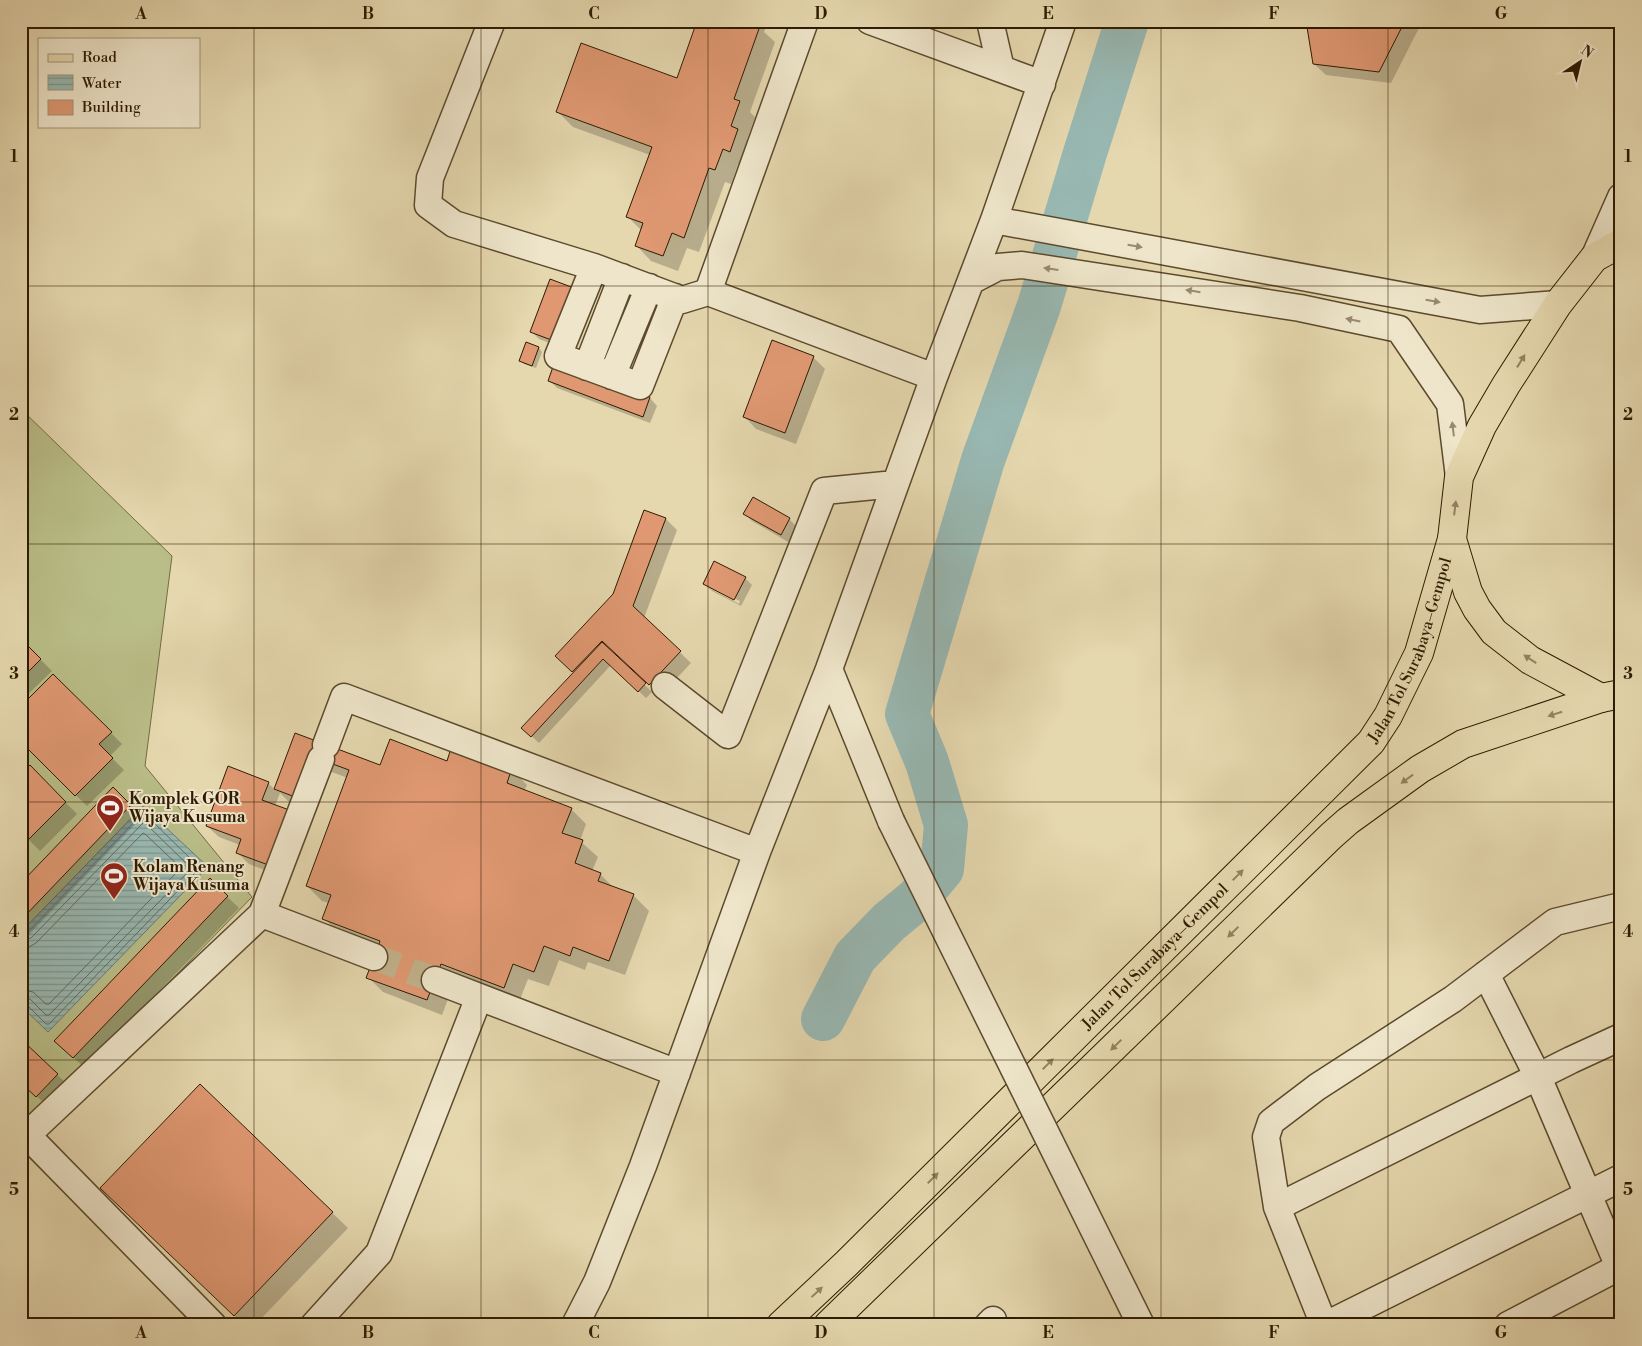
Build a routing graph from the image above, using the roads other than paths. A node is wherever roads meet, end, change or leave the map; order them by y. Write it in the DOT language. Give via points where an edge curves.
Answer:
graph roads {
  1 [pos="492,21"];
  2 [pos="805,21"];
  3 [pos="870,21"];
  4 [pos="990,21"];
  5 [pos="1063,21"];
  6 [pos="1001,69"];
  7 [pos="1042,84"];
  8 [pos="1621,197"];
  9 [pos="994,220"];
  10 [pos="1621,243"];
  11 [pos="1594,258"];
  12 [pos="594,267"];
  13 [pos="622,277"];
  14 [pos="1304,278"];
  15 [pos="972,281"];
  16 [pos="649,287"];
  17 [pos="708,292"];
  18 [pos="1406,296"];
  19 [pos="675,297"];
  20 [pos="1558,304"];
  21 [pos="1300,308"];
  22 [pos="1399,330"];
  23 [pos="587,366"];
  24 [pos="612,376"];
  25 [pos="934,377"];
  26 [pos="1459,477"];
  27 [pos="895,484"];
  28 [pos="1452,539"];
  29 [pos="829,669"];
  30 [pos="665,686"];
  31 [pos="1611,696"];
  32 [pos="757,852"];
  33 [pos="1621,906"];
  34 [pos="262,914"];
  35 [pos="374,957"];
  36 [pos="1486,974"];
  37 [pos="435,980"];
  38 [pos="479,997"];
  39 [pos="1621,1037"];
  40 [pos="677,1073"];
  41 [pos="1538,1077"];
  42 [pos="24,1132"];
  43 [pos="1621,1178"];
  44 [pos="1589,1194"];
  45 [pos="1277,1207"];
  46 [pos="1620,1266"];
  47 [pos="213,1325"];
  48 [pos="314,1325"];
  49 [pos="575,1325"];
  50 [pos="781,1325"];
  51 [pos="828,1325"];
  52 [pos="1141,1325"];
  53 [pos="1325,1325"];
  54 [pos="1508,1325"];
  1 -- 12 [label="lane" via="430,178 428,205 454,224"];
  2 -- 17 [label="lane"];
  3 -- 6 [label="lane"];
  4 -- 6 [label="lane"];
  5 -- 7 [label="lane"];
  6 -- 7 [label="lane"];
  7 -- 9 [label="lane"];
  8 -- 11 [label="lane"];
  9 -- 14 [label="lane, one-way"];
  9 -- 15 [label="lane"];
  10 -- 11 [label="main road"];
  11 -- 20 [label="main road"];
  12 -- 13 [label="lane"];
  12 -- 23 [label="lane" via="558,356"];
  13 -- 16 [label="lane"];
  13 -- 23 [label="lane"];
  14 -- 18 [label="lane"];
  14 -- 21 [label="lane"];
  21 -- 15 [label="lane, one-way" via="1022,265 998,267"];
  15 -- 25 [label="lane"];
  16 -- 19 [label="lane"];
  16 -- 24 [label="lane"];
  17 -- 19 [label="lane" via="682,300"];
  17 -- 25 [label="lane"];
  18 -- 20 [label="lane, one-way" via="1480,310"];
  18 -- 22 [label="lane"];
  19 -- 24 [label="lane" via="640,386"];
  26 -- 20 [label="main road, one-way" via="1482,426"];
  22 -- 21 [label="lane, one-way"];
  26 -- 22 [label="lane, one-way" via="1450,404"];
  23 -- 24 [label="lane"];
  25 -- 27 [label="lane"];
  28 -- 26 [label="main road, one-way"];
  27 -- 29 [label="lane"];
  27 -- 30 [label="lane" via="824,491 728,734"];
  31 -- 28 [label="main road, one-way" via="1530,660 1494,632 1468,592"];
  50 -- 28 [label="main road, Jalan Tol Surabaya–Gempol, one-way" via="848,1263 1371,742 1388,716 1419,653"];
  29 -- 32 [label="lane"];
  29 -- 52 [label="lane, bridge" via="891,821"];
  31 -- 51 [label="main road, one-way" via="1463,744 1420,769 1348,821"];
  32 -- 34 [label="lane" via="344,698"];
  32 -- 40 [label="lane"];
  33 -- 36 [label="lane" via="1555,922"];
  34 -- 35 [label="lane"];
  34 -- 42 [label="lane"];
  36 -- 41 [label="lane"];
  36 -- 45 [label="lane" via="1271,1122 1266,1137"];
  37 -- 38 [label="lane"];
  38 -- 40 [label="lane"];
  38 -- 48 [label="lane" via="380,1253"];
  39 -- 41 [label="lane"];
  40 -- 49 [label="lane" via="597,1282"];
  41 -- 44 [label="lane"];
  41 -- 45 [label="lane"];
  42 -- 47 [label="lane"];
  43 -- 44 [label="lane"];
  44 -- 46 [label="lane"];
  44 -- 53 [label="lane"];
  45 -- 53 [label="lane"];
  46 -- 54 [label="lane"];
}
